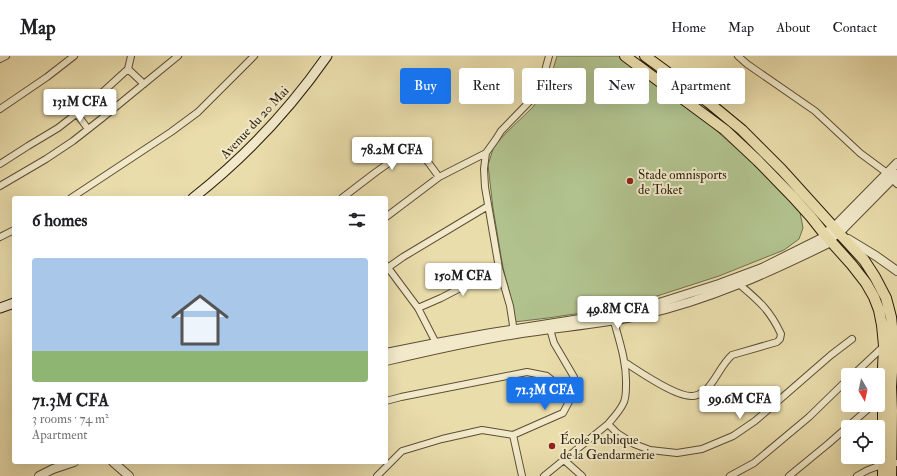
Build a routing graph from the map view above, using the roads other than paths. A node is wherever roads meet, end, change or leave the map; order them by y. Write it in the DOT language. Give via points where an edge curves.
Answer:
graph roads {
  1 [pos="6,56"];
  2 [pos="74,56"];
  3 [pos="131,56"];
  4 [pos="178,56"];
  5 [pos="254,56"];
  6 [pos="327,56"];
  7 [pos="550,56"];
  8 [pos="625,56"];
  9 [pos="645,56"];
  10 [pos="738,56"];
  11 [pos="0,59"];
  12 [pos="128,69"];
  13 [pos="144,84"];
  14 [pos="0,109"];
  15 [pos="77,114"];
  16 [pos="88,129"];
  17 [pos="486,153"];
  18 [pos="897,163"];
  19 [pos="0,164"];
  20 [pos="439,177"];
  21 [pos="893,178"];
  22 [pos="0,186"];
  23 [pos="74,196"];
  24 [pos="194,196"];
  25 [pos="345,196"];
  26 [pos="488,206"];
  27 [pos="388,215"];
  28 [pos="836,230"];
  29 [pos="12,231"];
  30 [pos="0,237"];
  31 [pos="828,239"];
  32 [pos="388,266"];
  33 [pos="388,268"];
  34 [pos="499,268"];
  35 [pos="897,270"];
  36 [pos="739,284"];
  37 [pos="12,304"];
  38 [pos="0,308"];
  39 [pos="418,308"];
  40 [pos="613,317"];
  41 [pos="550,329"];
  42 [pos="514,331"];
  43 [pos="852,339"];
  44 [pos="436,343"];
  45 [pos="884,346"];
  46 [pos="388,353"];
  47 [pos="396,355"];
  48 [pos="388,360"];
  49 [pos="626,363"];
  50 [pos="860,368"];
  51 [pos="841,386"];
  52 [pos="572,396"];
  53 [pos="388,400"];
  54 [pos="865,412"];
  55 [pos="608,424"];
  56 [pos="513,435"];
  57 [pos="564,460"];
  58 [pos="68,464"];
  59 [pos="115,464"];
  60 [pos="890,464"];
  61 [pos="39,476"];
  62 [pos="129,476"];
  63 [pos="377,476"];
  64 [pos="522,476"];
  65 [pos="544,476"];
  66 [pos="582,476"];
  67 [pos="730,476"];
  68 [pos="789,476"];
  69 [pos="857,476"];
  70 [pos="883,476"];
  71 [pos="891,476"];
  1 -- 11 [label="street"];
  2 -- 14 [label="street"];
  3 -- 12 [label="street"];
  4 -- 13 [label="street"];
  5 -- 23 [label="street" via="203,107 171,132"];
  6 -- 24 [label="main road, Avenue du 20 Mai" via="271,126 227,169"];
  7 -- 17 [label="street" via="533,98 501,131"];
  8 -- 31 [label="main road" via="725,130 793,197"];
  9 -- 28 [label="main road" via="742,130"];
  10 -- 21 [label="street" via="815,111 860,153"];
  12 -- 13 [label="street"];
  12 -- 15 [label="street"];
  13 -- 16 [label="street"];
  15 -- 16 [label="street"];
  15 -- 19 [label="street"];
  16 -- 22 [label="street" via="46,159"];
  17 -- 20 [label="street"];
  17 -- 26 [label="street" via="484,169"];
  18 -- 21 [label="street"];
  20 -- 25 [label="street" via="414,146"];
  20 -- 27 [label="street"];
  21 -- 28 [label="street"];
  26 -- 32 [label="street"];
  26 -- 34 [label="street"];
  28 -- 31 [label="street" via="828,231"];
  28 -- 35 [label="street"];
  28 -- 60 [label="main road" via="875,276 886,298 891,317 893,357"];
  29 -- 30 [label="street"];
  31 -- 36 [label="street" via="765,274"];
  31 -- 40 [label="street" via="719,284"];
  31 -- 45 [label="main road" via="852,265 874,297 879,310"];
  33 -- 39 [label="street"];
  34 -- 39 [label="street"];
  34 -- 42 [label="street"];
  36 -- 40 [label="street" via="643,315"];
  36 -- 49 [label="street" via="765,307 772,317 782,334 777,342 732,355 710,385 692,396 681,394 656,382"];
  37 -- 38 [label="main road"];
  39 -- 44 [label="street"];
  40 -- 41 [label="street"];
  40 -- 42 [label="street"];
  40 -- 49 [label="street"];
  41 -- 42 [label="street"];
  41 -- 52 [label="street" via="554,343 574,377"];
  42 -- 44 [label="street"];
  42 -- 47 [label="street" via="438,349"];
  43 -- 55 [label="street" via="755,421 733,436 702,449 677,453 650,450 634,444"];
  44 -- 47 [label="street"];
  45 -- 50 [label="street"];
  45 -- 60 [label="main road" via="883,414"];
  46 -- 47 [label="street"];
  47 -- 48 [label="street"];
  49 -- 55 [label="street" via="626,392 623,403"];
  51 -- 67 [label="street" via="809,417 754,463"];
  52 -- 53 [label="street" via="547,376 527,372"];
  52 -- 56 [label="street" via="563,413"];
  54 -- 68 [label="street"];
  55 -- 57 [label="street"];
  56 -- 63 [label="street" via="482,430 402,451"];
  56 -- 64 [label="street"];
  57 -- 65 [label="street"];
  57 -- 66 [label="street"];
  58 -- 61 [label="street"];
  59 -- 62 [label="street"];
  60 -- 69 [label="street" via="877,466"];
  60 -- 70 [label="main road"];
  60 -- 71 [label="main road"];
}
